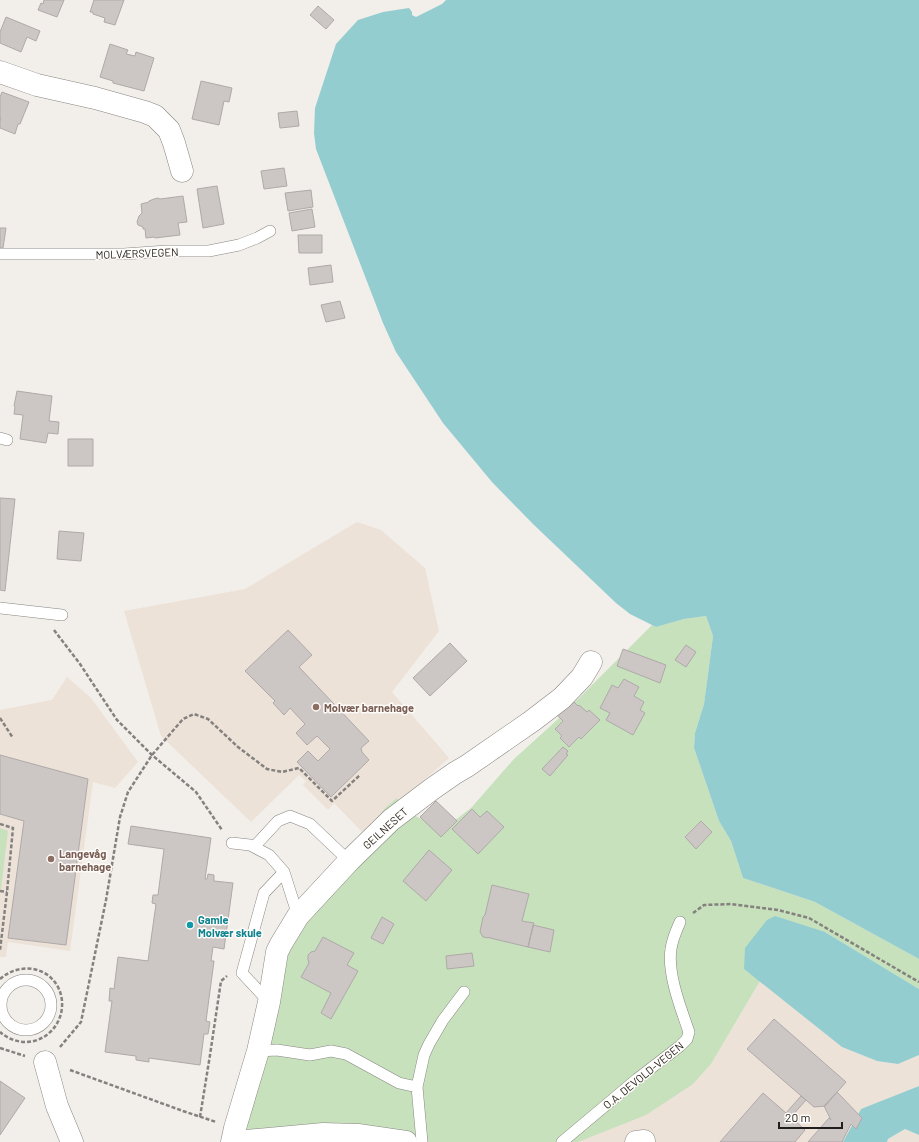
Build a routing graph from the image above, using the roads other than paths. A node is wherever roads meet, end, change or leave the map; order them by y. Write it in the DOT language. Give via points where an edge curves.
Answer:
graph roads {
  1 [pos="0,72"];
  2 [pos="182,171"];
  3 [pos="270,232"];
  4 [pos="0,254"];
  5 [pos="0,608"];
  6 [pos="62,615"];
  7 [pos="591,662"];
  8 [pos="232,843"];
  9 [pos="254,848"];
  10 [pos="349,861"];
  11 [pos="284,872"];
  12 [pos="298,916"];
  13 [pos="680,922"];
  14 [pos="464,992"];
  15 [pos="269,1002"];
  16 [pos="0,1008"];
  17 [pos="258,1051"];
  18 [pos="45,1062"];
  19 [pos="417,1087"];
  20 [pos="234,1137"];
  21 [pos="72,1142"];
  22 [pos="406,1142"];
  23 [pos="422,1142"];
  24 [pos="562,1142"];
  25 [pos="636,1142"];
  26 [pos="644,1142"];
  1 -- 2 [label="street" via="37,85 95,98 155,116 169,130"];
  3 -- 4 [label="lane, MOLVÆRSVEGEN" via="239,245 209,251"];
  5 -- 6 [label="lane"];
  7 -- 10 [label="street, GEILNESET" via="582,677 562,698 397,815"];
  8 -- 9 [label="lane" via="250,845"];
  9 -- 10 [label="lane" via="278,821 290,816 310,824"];
  9 -- 11 [label="lane" via="269,855"];
  10 -- 12 [label="street, GEILNESET"];
  11 -- 12 [label="lane"];
  11 -- 15 [label="lane" via="264,893 242,973"];
  12 -- 15 [label="street, GEILNESET" via="277,952"];
  13 -- 24 [label="lane, O.A. DEVOLD-VEGEN" via="670,950 670,960 673,980 689,1032 686,1040"];
  14 -- 19 [label="lane" via="429,1044"];
  15 -- 17 [label="street, GEILNESET"];
  16 -- 16 [label="lane" via="5,991 19,981 27,980 42,986 50,1001 50,1009 42,1024 25,1030 10,1023"];
  17 -- 19 [label="lane" via="277,1050 310,1055 332,1051 346,1054 399,1083"];
  17 -- 20 [label="street, GEILNESET"];
  18 -- 21 [label="street" via="57,1106"];
  19 -- 23 [label="lane"];
  20 -- 22 [label="street" via="358,1134"];
  25 -- 26 [label="street"];
}
